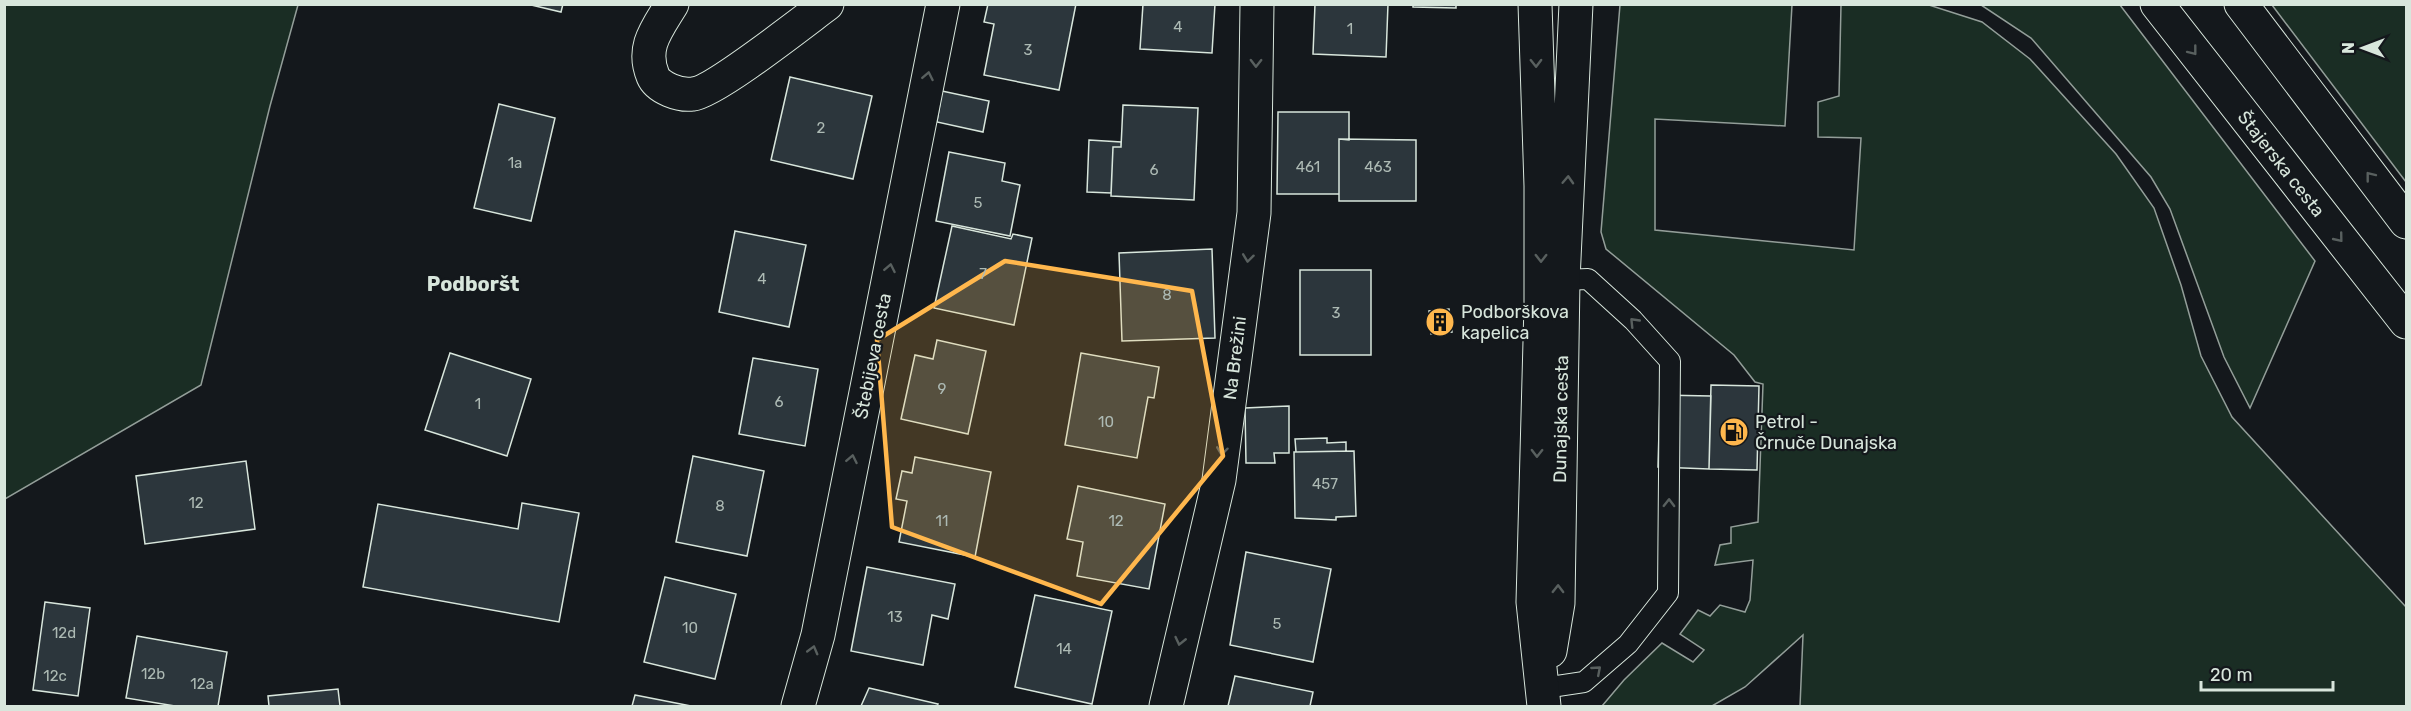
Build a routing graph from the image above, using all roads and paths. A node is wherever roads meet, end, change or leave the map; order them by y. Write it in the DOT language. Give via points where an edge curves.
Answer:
graph roads {
  1 [pos="672,4"];
  2 [pos="827,4"];
  3 [pos="943,4"];
  4 [pos="1257,4"];
  5 [pos="1535,4"];
  6 [pos="1576,4"];
  7 [pos="2157,4"];
  8 [pos="2241,4"];
  9 [pos="2406,222"];
  10 [pos="1563,280"];
  11 [pos="2406,322"];
  12 [pos="1544,697"];
  13 [pos="798,706"];
  14 [pos="1166,706"];
  1 -- 2 [label="main road" via="653,35 647,60 655,80 674,92 693,94 714,85"];
  13 -- 3 [label="main road, Štebijeva cesta, one-way" via="818,635"];
  4 -- 14 [label="main road, Na Brežini, one-way" via="1254,213 1219,480"];
  5 -- 12 [label="main road, Dunajska cesta, one-way" via="1541,304 1533,602"];
  10 -- 6 [label="main road, Dunajska cesta, one-way"];
  7 -- 11 [label="main road, Štajerska cesta, one-way"];
  9 -- 8 [label="main road, one-way"];
  12 -- 10 [label="main road, Dunajska cesta, one-way" via="1558,603"];
  12 -- 10 [label="lane, one-way" via="1584,682 1628,644 1668,593 1670,361 1588,279"];
}
